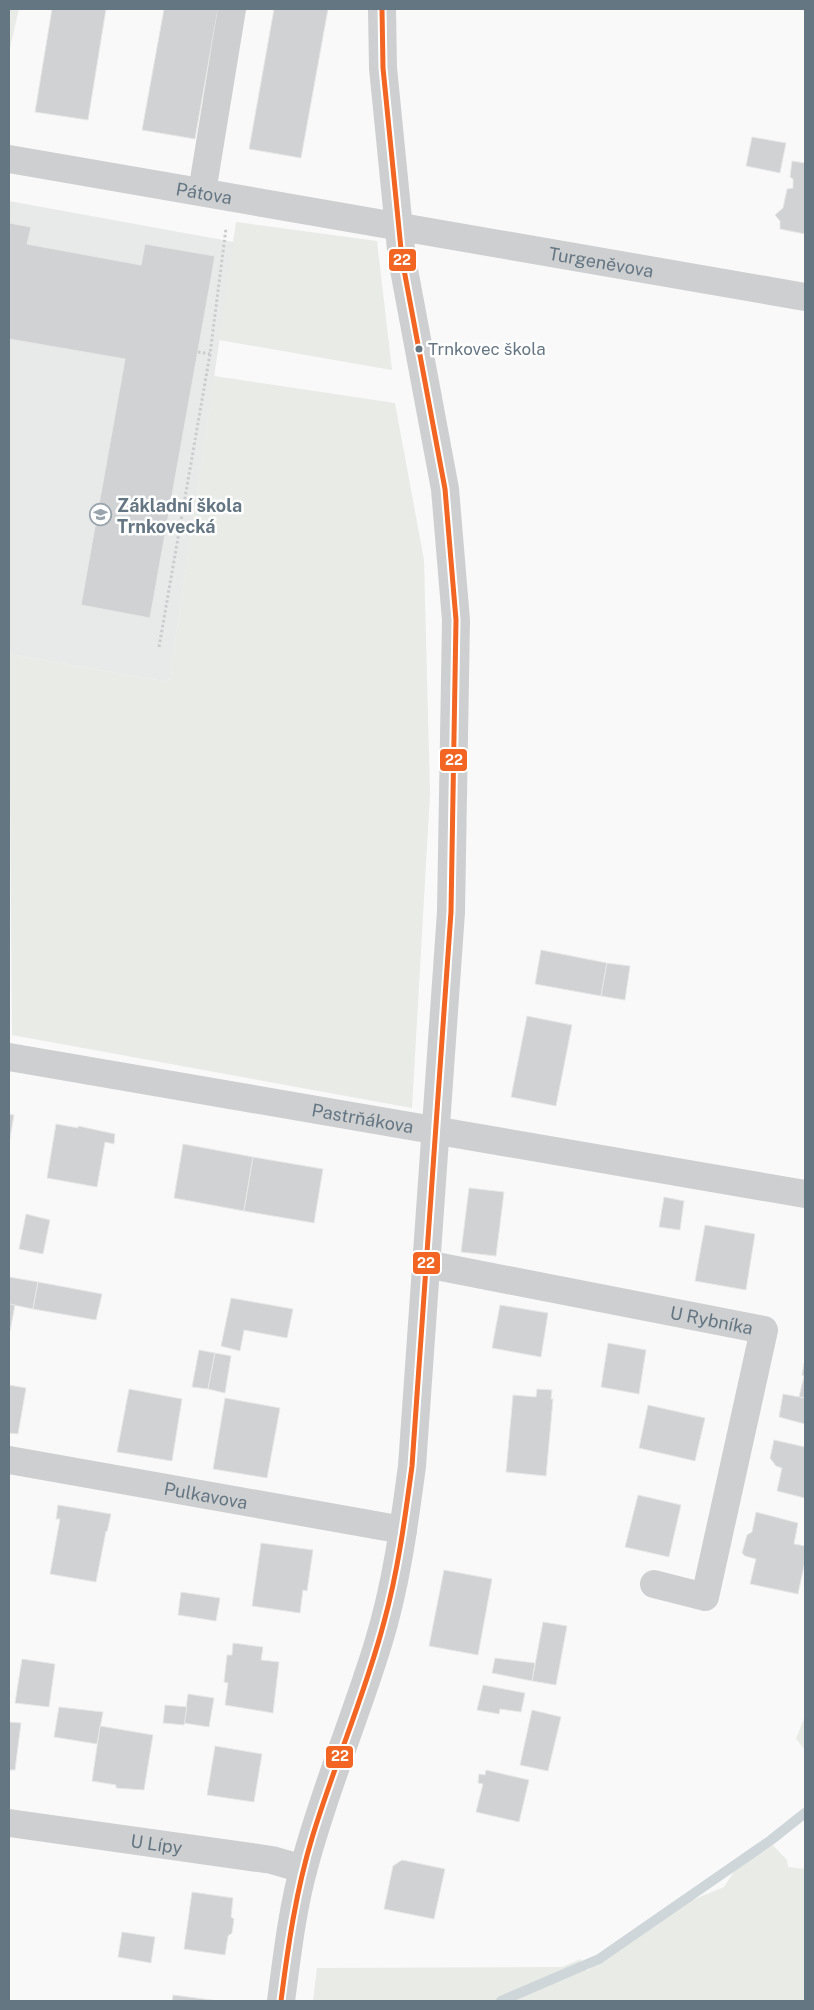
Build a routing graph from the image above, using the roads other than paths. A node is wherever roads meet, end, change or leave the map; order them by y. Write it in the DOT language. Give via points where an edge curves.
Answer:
graph roads {
  1 [pos="232,9"];
  2 [pos="382,9"];
  3 [pos="9,159"];
  4 [pos="202,192"];
  5 [pos="398,226"];
  6 [pos="805,297"];
  7 [pos="9,1057"];
  8 [pos="436,1130"];
  9 [pos="805,1194"];
  10 [pos="426,1264"];
  11 [pos="9,1460"];
  12 [pos="403,1530"];
  13 [pos="654,1584"];
  14 [pos="9,1823"];
  15 [pos="303,1869"];
  16 [pos="281,2001"];
  1 -- 4 [label="street"];
  2 -- 5 [label="street" via="383,68"];
  3 -- 4 [label="street, Pátova"];
  4 -- 5 [label="street, Pátova"];
  5 -- 6 [label="street, Turgeněvova"];
  5 -- 8 [label="street" via="445,490 456,620 451,912"];
  7 -- 8 [label="street, Pastrňákova"];
  8 -- 9 [label="street, Pastrňákova"];
  8 -- 10 [label="street"];
  10 -- 12 [label="street" via="412,1466"];
  10 -- 13 [label="street, U Rybníka" via="764,1330 705,1597"];
  11 -- 12 [label="street, Pulkavova"];
  12 -- 15 [label="street" via="378,1643 344,1748 320,1809"];
  14 -- 15 [label="street, U Lípy" via="272,1860"];
  15 -- 16 [label="street"];
}
